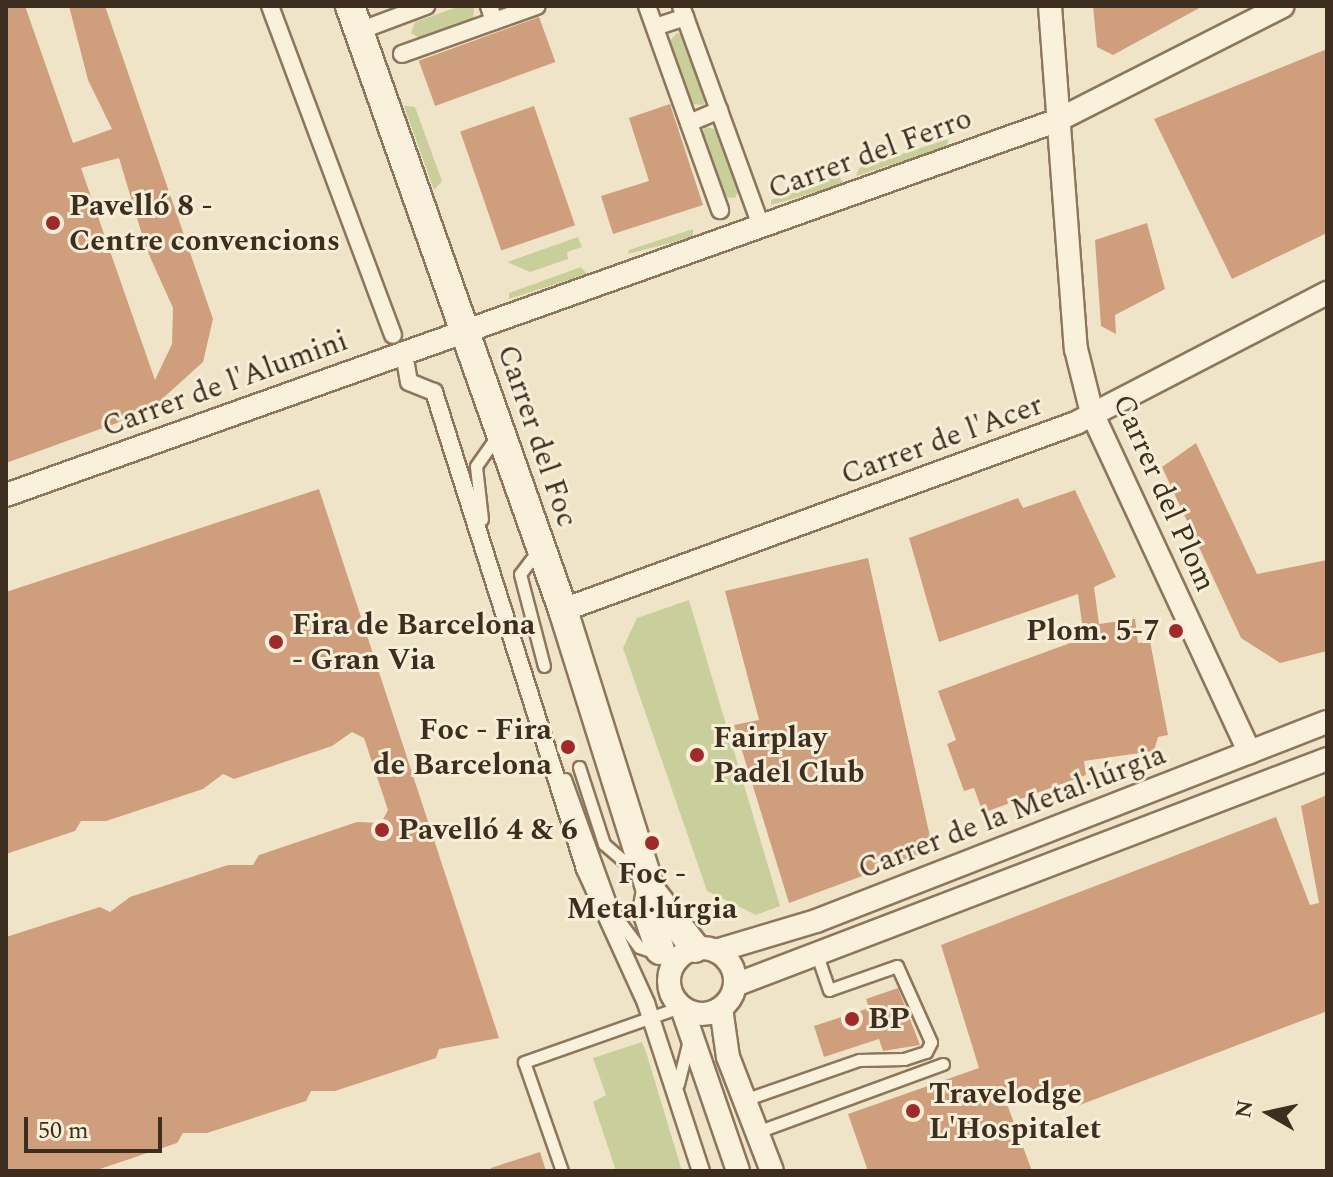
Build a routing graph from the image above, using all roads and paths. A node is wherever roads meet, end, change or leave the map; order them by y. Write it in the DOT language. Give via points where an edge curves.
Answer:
graph roads {
  1 [pos="270,6"];
  2 [pos="426,6"];
  3 [pos="537,6"];
  4 [pos="647,6"];
  5 [pos="1050,6"];
  6 [pos="1283,6"];
  7 [pos="683,11"];
  8 [pos="492,14"];
  9 [pos="355,18"];
  10 [pos="655,27"];
  11 [pos="402,54"];
  12 [pos="719,110"];
  13 [pos="1056,121"];
  14 [pos="689,123"];
  15 [pos="720,210"];
  16 [pos="761,226"];
  17 [pos="1327,293"];
  18 [pos="465,329"];
  19 [pos="393,333"];
  20 [pos="406,365"];
  21 [pos="1092,413"];
  22 [pos="501,431"];
  23 [pos="6,495"];
  24 [pos="539,549"];
  25 [pos="563,610"];
  26 [pos="544,666"];
  27 [pos="1327,722"];
  28 [pos="1249,752"];
  29 [pos="1327,759"];
  30 [pos="579,767"];
  31 [pos="649,886"];
  32 [pos="815,949"];
  33 [pos="705,950"];
  34 [pos="664,960"];
  35 [pos="735,985"];
  36 [pos="681,1008"];
  37 [pos="721,1008"];
  38 [pos="648,1012"];
  39 [pos="690,1036"];
  40 [pos="943,1064"];
  41 [pos="744,1100"];
  42 [pos="757,1132"];
  43 [pos="562,1171"];
  44 [pos="701,1171"];
  45 [pos="709,1171"];
  46 [pos="738,1171"];
  47 [pos="772,1171"];
  1 -- 19 [label="street"];
  2 -- 9 [label="street"];
  3 -- 8 [label="street"];
  4 -- 10 [label="street"];
  5 -- 13 [label="street, Carrer del Plom"];
  6 -- 13 [label="street, Carrer del Ferro"];
  7 -- 10 [label="street"];
  7 -- 12 [label="street"];
  8 -- 11 [label="street"];
  9 -- 18 [label="street, Carrer del Foc"];
  10 -- 14 [label="street"];
  12 -- 14 [label="street"];
  12 -- 16 [label="street"];
  13 -- 16 [label="street, Carrer del Ferro"];
  13 -- 21 [label="street, Carrer del Plom" via="1076,349"];
  14 -- 15 [label="street"];
  16 -- 18 [label="street, Carrer del Ferro"];
  17 -- 21 [label="street, Carrer de l'Acer"];
  18 -- 22 [label="street, Carrer del Foc"];
  18 -- 23 [label="street, Carrer de l'Alumini"];
  20 -- 38 [label="street" via="409,382 434,392 585,869"];
  21 -- 25 [label="street, Carrer de l'Acer" via="1020,446"];
  21 -- 28 [label="street, Carrer del Plom"];
  22 -- 24 [label="street, Carrer del Foc"];
  22 -- 34 [label="lane" via="476,466 479,508 503,591 614,914 639,947"];
  24 -- 25 [label="street, Carrer del Foc"];
  24 -- 26 [label="lane" via="520,574"];
  25 -- 31 [label="street, Carrer del Foc"];
  27 -- 28 [label="street, Carrer de la Metal·lúrgia"];
  28 -- 33 [label="street, Carrer de la Metal·lúrgia" via="816,921"];
  29 -- 32 [label="street, Carrer de la Metal·lúrgia"];
  30 -- 31 [label="lane" via="604,844"];
  31 -- 33 [label="street, Carrer del Foc"];
  31 -- 34 [label="street, Carrer del Foc" via="647,911"];
  32 -- 35 [label="street, Carrer de la Metal·lúrgia"];
  32 -- 41 [label="lane" via="829,990 897,966 931,1042 926,1052 904,1059 884,1065 859,1060"];
  33 -- 34 [label="street"];
  33 -- 35 [label="street" via="731,965"];
  34 -- 36 [label="street"];
  35 -- 37 [label="street"];
  36 -- 37 [label="street" via="702,1015"];
  36 -- 38 [label="lane"];
  36 -- 39 [label="street"];
  37 -- 41 [label="street" via="728,1057"];
  38 -- 43 [label="lane" via="524,1062"];
  38 -- 44 [label="street"];
  39 -- 45 [label="lane" via="676,1072"];
  39 -- 46 [label="street"];
  40 -- 42 [label="lane"];
  41 -- 42 [label="street"];
  42 -- 47 [label="street"];
}
